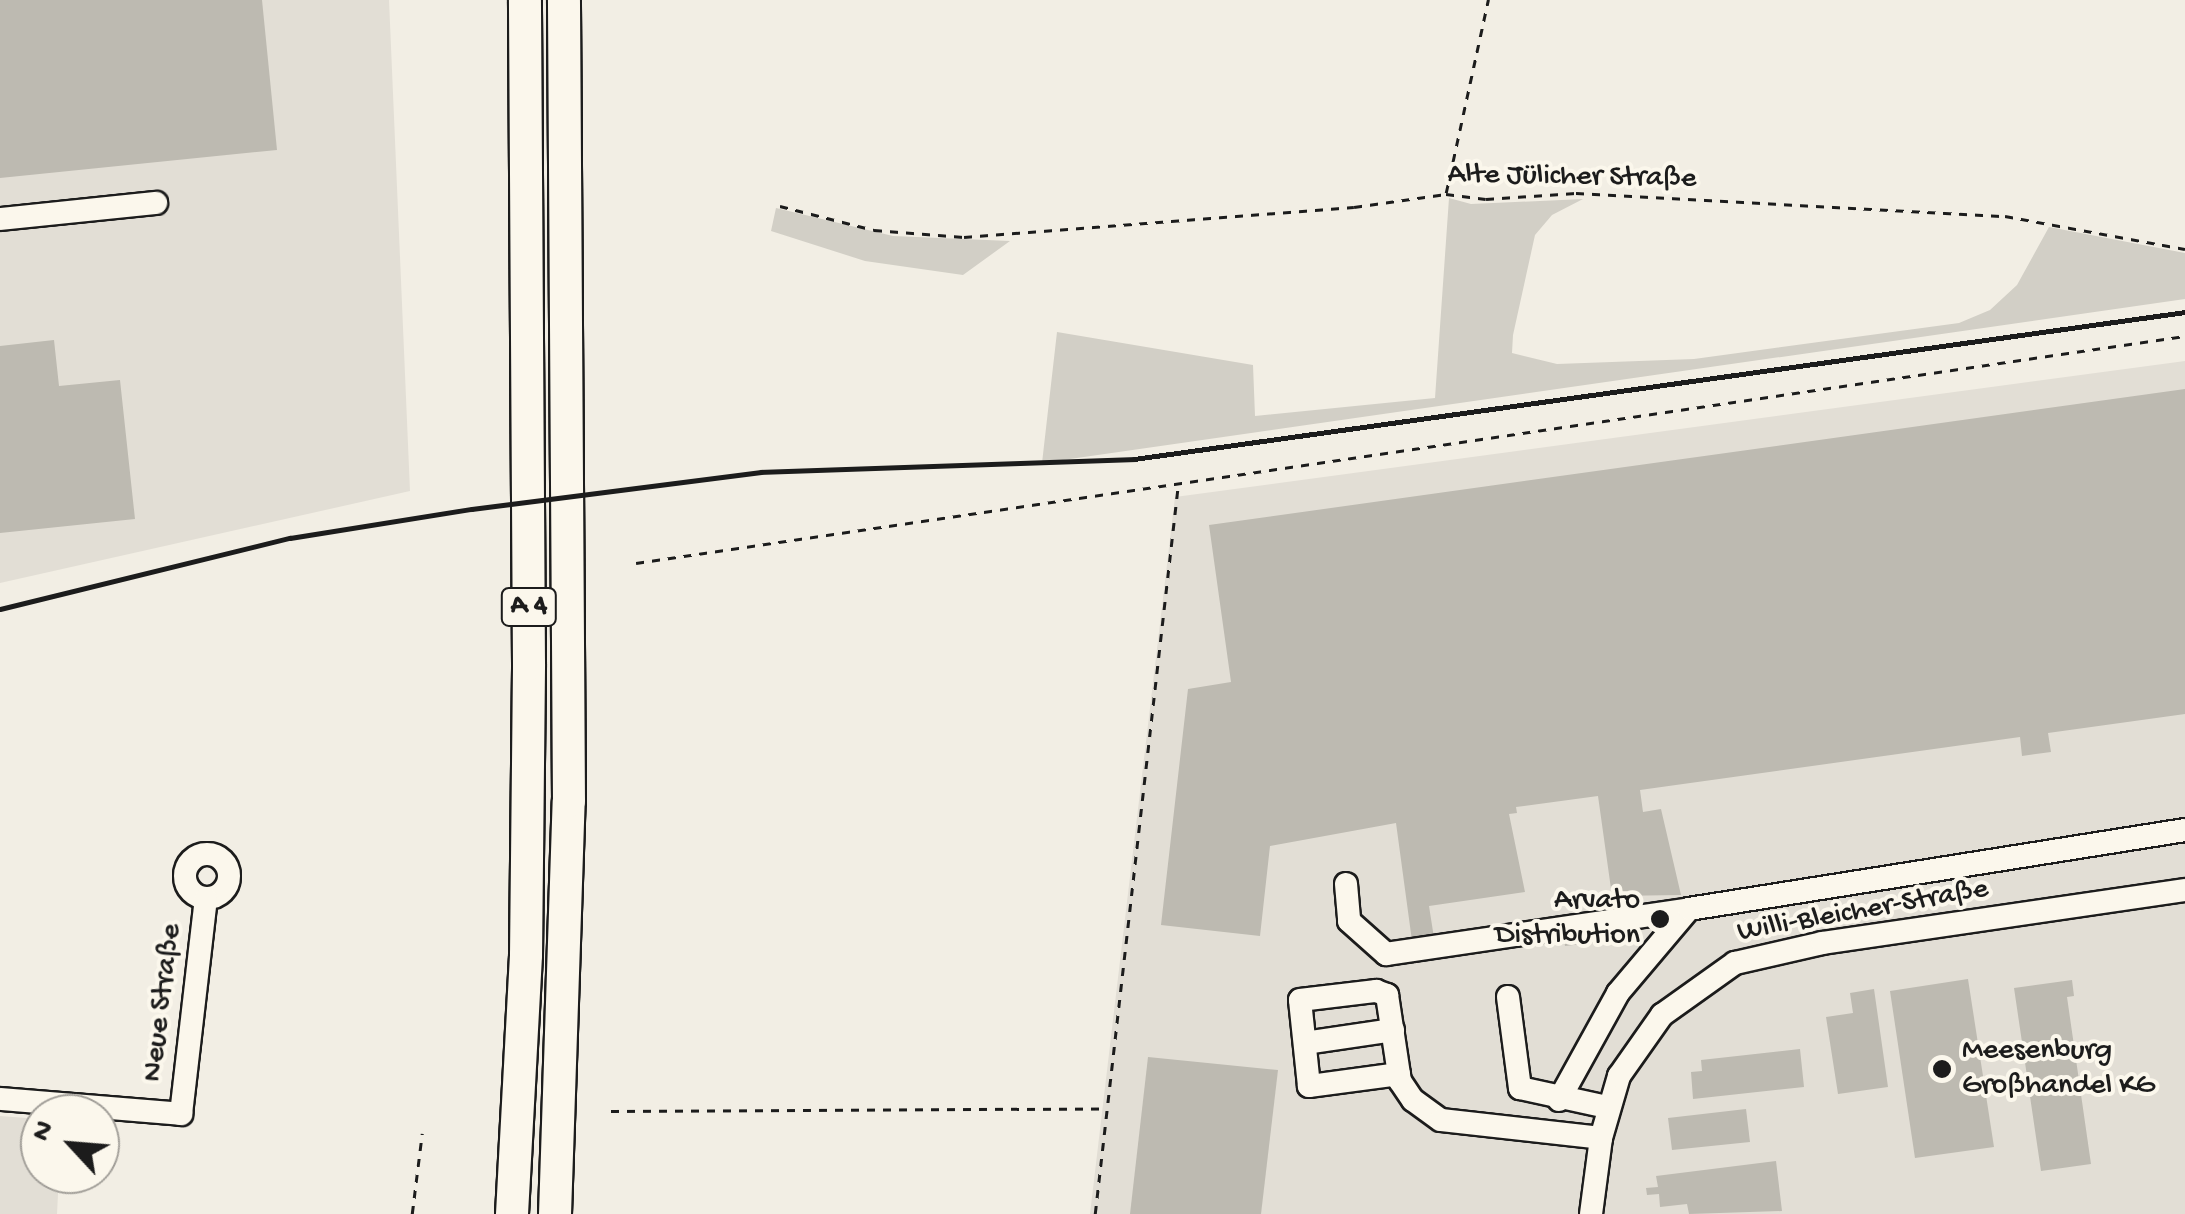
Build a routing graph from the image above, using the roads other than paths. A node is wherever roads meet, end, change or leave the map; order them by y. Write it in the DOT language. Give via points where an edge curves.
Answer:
graph roads {
  1 [pos="525,0"];
  2 [pos="564,0"];
  3 [pos="156,203"];
  4 [pos="0,219"];
  5 [pos="2185,830"];
  6 [pos="1346,884"];
  7 [pos="2185,890"];
  8 [pos="206,898"];
  9 [pos="1690,909"];
  10 [pos="1508,997"];
  11 [pos="1393,1030"];
  12 [pos="1305,1043"];
  13 [pos="1399,1074"];
  14 [pos="0,1099"];
  15 [pos="1559,1100"];
  16 [pos="1607,1107"];
  17 [pos="1600,1138"];
  18 [pos="512,1214"];
  19 [pos="554,1214"];
  20 [pos="1591,1214"];
  1 -- 18 [label="highway, A 4" via="526,955"];
  2 -- 19 [label="highway, A 4" via="568,820"];
  3 -- 4 [label="street"];
  5 -- 9 [label="street"];
  6 -- 9 [label="street" via="1349,921 1386,954"];
  7 -- 16 [label="street, Willi-Bleicher-Straße" via="1735,963 1662,1015 1619,1076"];
  8 -- 14 [label="street, Neue Straße" via="181,1114"];
  9 -- 15 [label="street" via="1618,992"];
  10 -- 15 [label="street" via="1515,1082"];
  11 -- 12 [label="street"];
  11 -- 12 [label="street" via="1383,992 1300,1000"];
  11 -- 13 [label="street"];
  12 -- 13 [label="street" via="1310,1086"];
  13 -- 17 [label="street" via="1412,1100 1441,1120"];
  15 -- 16 [label="street"];
  16 -- 17 [label="street, Willi-Bleicher-Straße"];
  17 -- 20 [label="street, Willi-Bleicher-Straße"];
}
